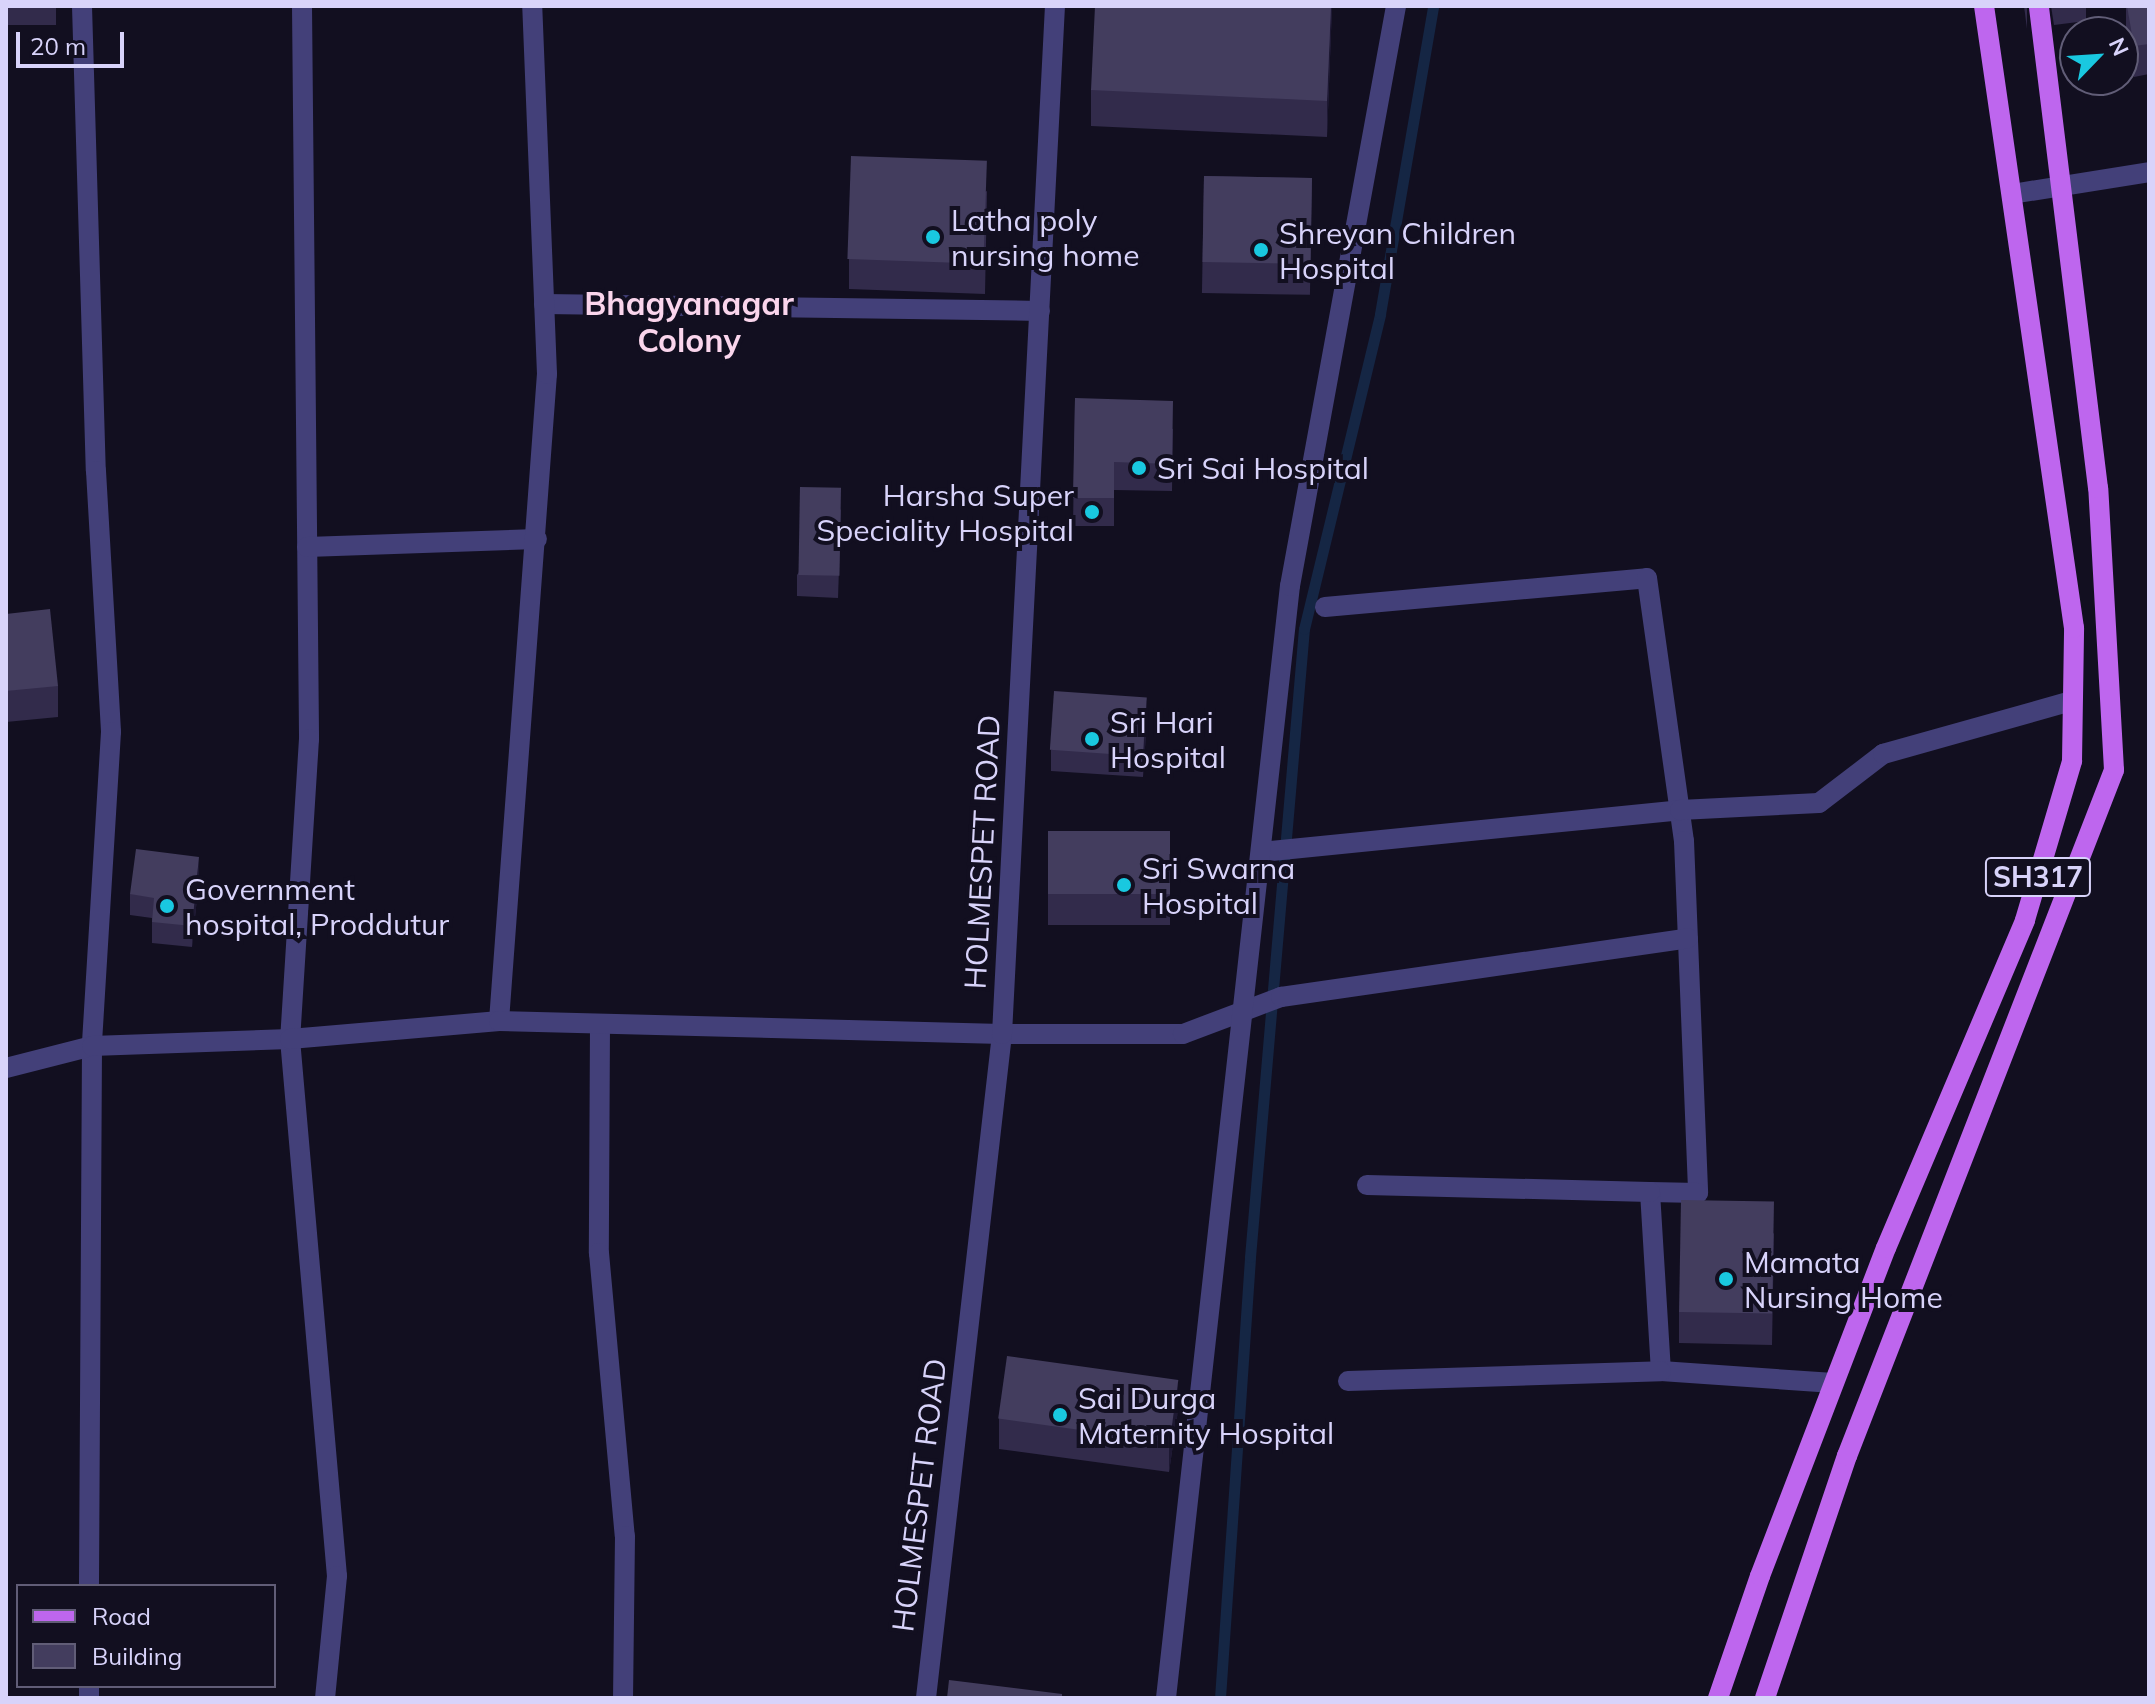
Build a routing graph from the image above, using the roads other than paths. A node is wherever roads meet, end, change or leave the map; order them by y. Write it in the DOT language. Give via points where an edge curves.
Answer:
graph roads {
  1 [pos="82,6"];
  2 [pos="302,6"];
  3 [pos="532,6"];
  4 [pos="1055,6"];
  5 [pos="1396,6"];
  6 [pos="1984,6"];
  7 [pos="2039,6"];
  8 [pos="2149,172"];
  9 [pos="2061,186"];
  10 [pos="2012,194"];
  11 [pos="544,304"];
  12 [pos="1040,311"];
  13 [pos="537,539"];
  14 [pos="307,547"];
  15 [pos="1325,607"];
  16 [pos="2072,701"];
  17 [pos="1680,810"];
  18 [pos="1261,852"];
  19 [pos="1688,938"];
  20 [pos="1244,1011"];
  21 [pos="499,1021"];
  22 [pos="600,1025"];
  23 [pos="1002,1034"];
  24 [pos="290,1039"];
  25 [pos="92,1046"];
  26 [pos="6,1068"];
  27 [pos="1367,1185"];
  28 [pos="1650,1192"];
  29 [pos="1661,1371"];
  30 [pos="1348,1381"];
  31 [pos="1834,1383"];
  32 [pos="89,1584"];
  33 [pos="325,1698"];
  34 [pos="623,1698"];
  35 [pos="926,1698"];
  36 [pos="1166,1698"];
  37 [pos="1718,1698"];
  38 [pos="1765,1698"];
  1 -- 25 [label="street" via="96,471 111,732"];
  2 -- 14 [label="street"];
  3 -- 11 [label="street"];
  4 -- 12 [label="street, HOLMESPET ROAD"];
  5 -- 18 [label="street" via="1290,586"];
  6 -- 10 [label="main road, SH317"];
  7 -- 9 [label="main road, SH317"];
  8 -- 9 [label="street"];
  9 -- 10 [label="street"];
  9 -- 38 [label="main road, SH317" via="2098,488 2114,770 1847,1456"];
  10 -- 16 [label="main road, SH317" via="2074,628"];
  11 -- 12 [label="street"];
  11 -- 13 [label="street" via="547,374"];
  12 -- 23 [label="street, HOLMESPET ROAD"];
  13 -- 14 [label="street"];
  13 -- 21 [label="street"];
  14 -- 24 [label="street" via="309,739"];
  15 -- 17 [label="street" via="1647,578"];
  16 -- 17 [label="street" via="1883,754 1819,803"];
  16 -- 31 [label="main road, SH317" via="2072,761 2025,920"];
  17 -- 18 [label="street"];
  17 -- 19 [label="street"];
  18 -- 20 [label="street"];
  19 -- 20 [label="street" via="1281,997"];
  19 -- 28 [label="street" via="1698,1193"];
  20 -- 23 [label="street" via="1183,1034"];
  20 -- 36 [label="street"];
  21 -- 22 [label="street"];
  21 -- 24 [label="street"];
  22 -- 23 [label="street"];
  22 -- 34 [label="street" via="599,1253 625,1536"];
  23 -- 35 [label="street, HOLMESPET ROAD"];
  24 -- 25 [label="street"];
  24 -- 33 [label="street" via="337,1576"];
  25 -- 26 [label="street"];
  25 -- 32 [label="street"];
  27 -- 28 [label="street"];
  28 -- 29 [label="street"];
  29 -- 30 [label="street"];
  29 -- 31 [label="street"];
  31 -- 37 [label="main road, SH317"];
}
